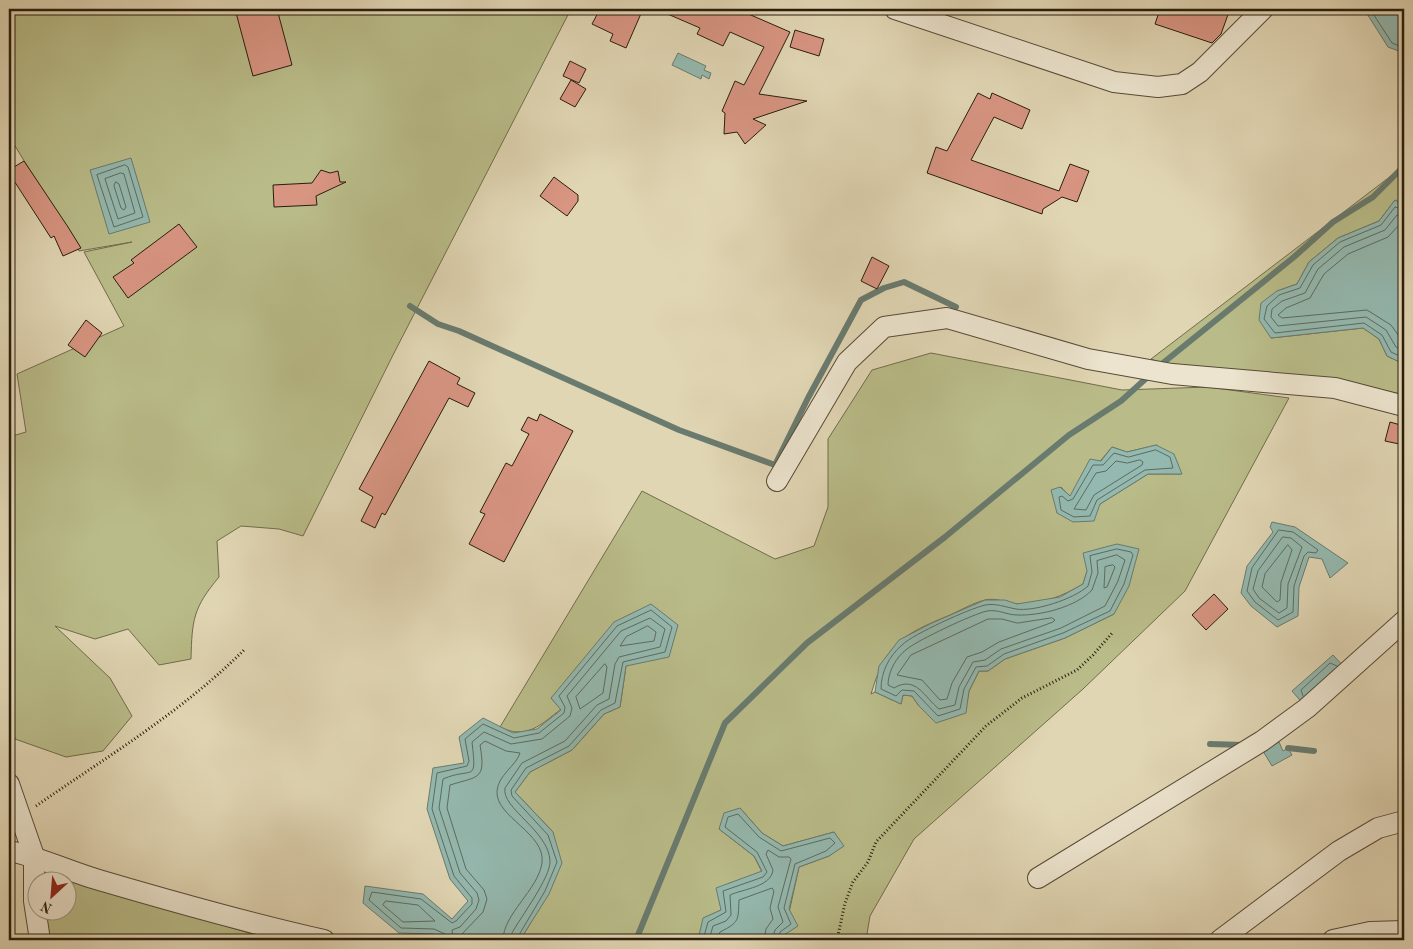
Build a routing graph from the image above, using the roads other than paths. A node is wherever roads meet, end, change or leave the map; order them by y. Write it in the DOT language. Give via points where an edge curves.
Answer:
graph roads {
  1 [pos="895,9"];
  2 [pos="1263,9"];
  3 [pos="1404,406"];
  4 [pos="778,481"];
  5 [pos="1404,621"];
  6 [pos="9,784"];
  7 [pos="1404,821"];
  8 [pos="9,850"];
  9 [pos="34,856"];
  10 [pos="1038,878"];
  11 [pos="1404,931"];
  12 [pos="40,940"];
  13 [pos="324,940"];
  14 [pos="1220,940"];
  15 [pos="1333,940"];
  1 -- 2 [label="street" via="1114,82 1158,87 1182,84 1200,72"];
  3 -- 4 [label="street" via="1335,388 1172,374 1088,359 947,318 884,328 847,362"];
  5 -- 10 [label="street" via="1307,708 1262,742"];
  6 -- 9 [label="street"];
  7 -- 14 [label="street" via="1378,828 1340,851"];
  8 -- 9 [label="street"];
  9 -- 12 [label="street" via="34,901"];
  9 -- 13 [label="street" via="193,909"];
  11 -- 15 [label="street" via="1370,932"];
}
